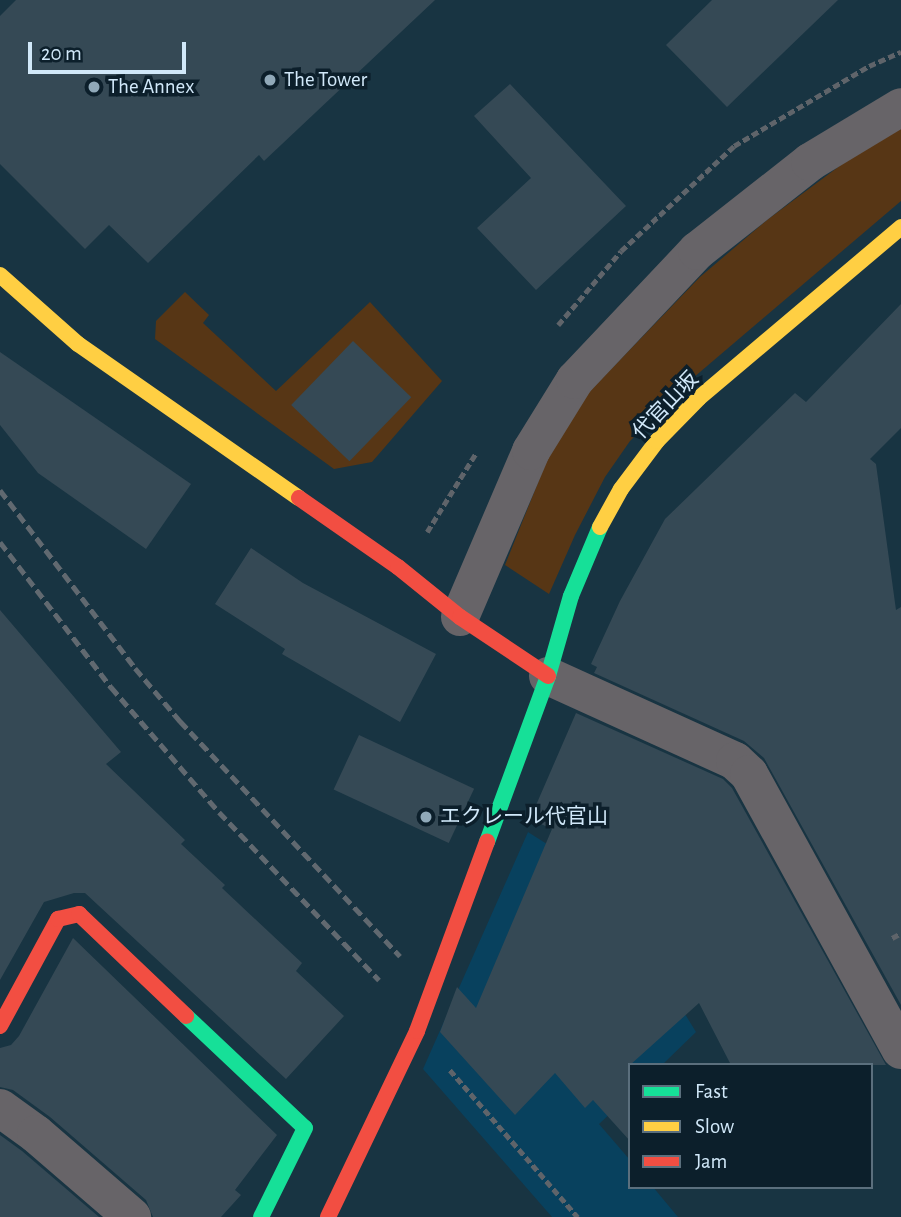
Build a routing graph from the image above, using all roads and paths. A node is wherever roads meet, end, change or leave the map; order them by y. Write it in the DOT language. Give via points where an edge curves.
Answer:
graph roads {
  1 [pos="901,107"];
  2 [pos="901,227"];
  3 [pos="0,275"];
  4 [pos="460,617"];
  5 [pos="548,676"];
  6 [pos="0,1026"];
  7 [pos="417,1031"];
  8 [pos="901,1050"];
  9 [pos="0,1108"];
  10 [pos="132,1217"];
  11 [pos="261,1217"];
  12 [pos="328,1217"];
  13 [pos="578,1217"];
  1 -- 4 [label="street" via="810,162 697,251 575,380 531,452"];
  2 -- 5 [label="street, 代官山坂" via="699,398 657,441 621,489 592,541"];
  3 -- 4 [label="street" via="78,344 398,567"];
  4 -- 5 [label="street"];
  5 -- 7 [label="street, 代官山坂"];
  5 -- 8 [label="street" via="734,761 749,774"];
  6 -- 11 [label="street" via="58,919 79,914 305,1128"];
  7 -- 12 [label="street, 代官山坂"];
  7 -- 13 [label="path"];
  9 -- 10 [label="street"];
}
